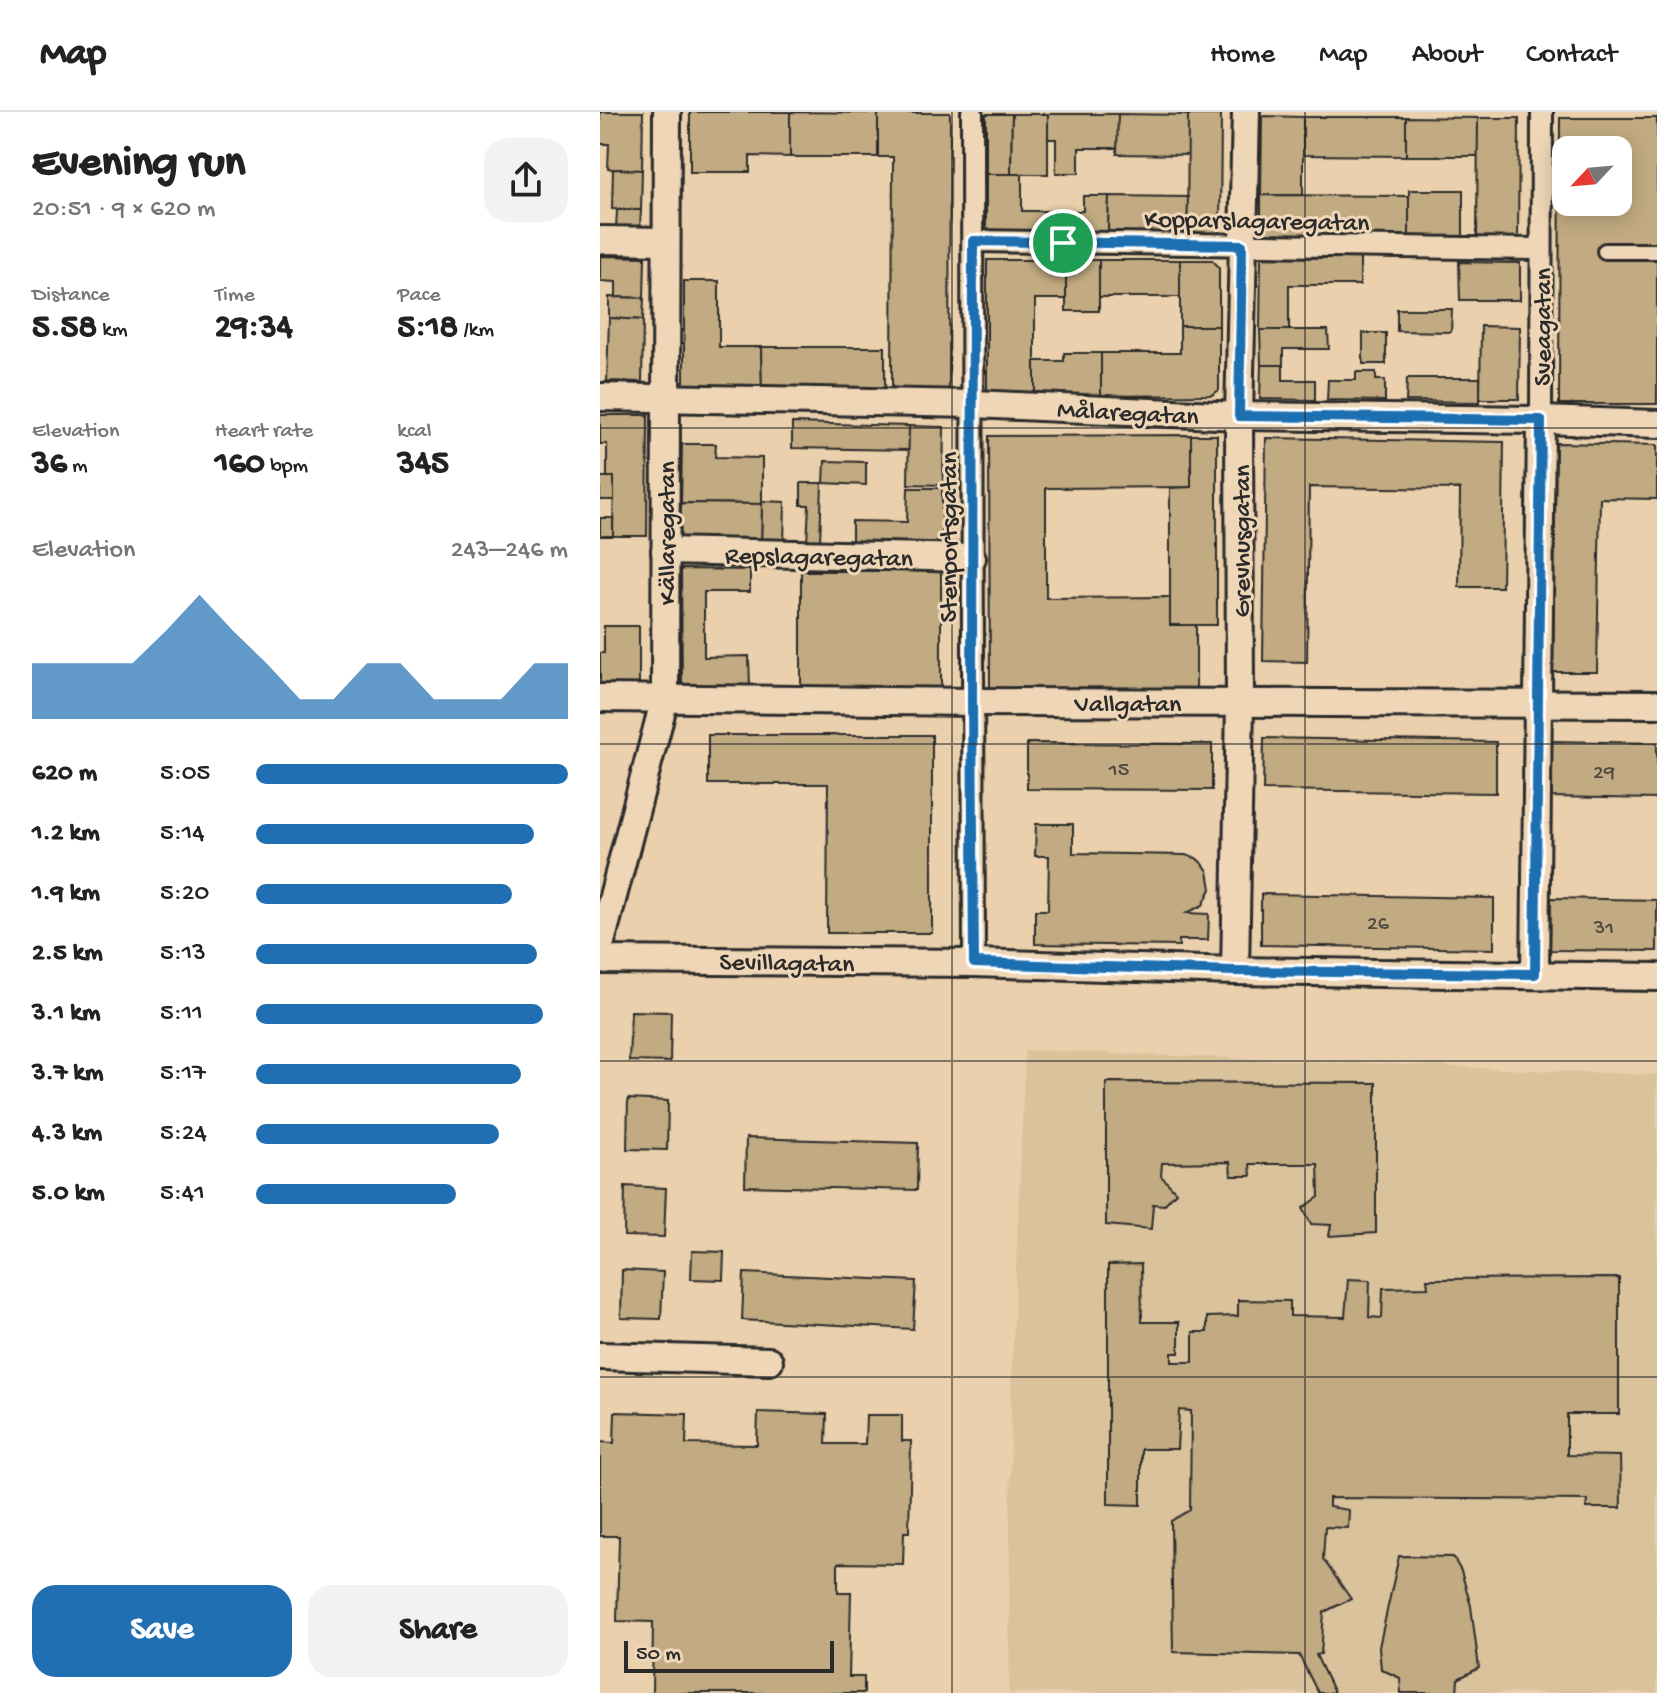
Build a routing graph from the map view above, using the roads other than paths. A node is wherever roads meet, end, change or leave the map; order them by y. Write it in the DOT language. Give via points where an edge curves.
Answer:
graph roads {
  1 [pos="667,112"];
  2 [pos="972,112"];
  3 [pos="1246,112"];
  4 [pos="1542,112"];
  5 [pos="600,240"];
  6 [pos="666,241"];
  7 [pos="973,241"];
  8 [pos="1242,245"];
  9 [pos="1541,249"];
  10 [pos="1605,251"];
  11 [pos="1657,251"];
  12 [pos="600,397"];
  13 [pos="665,398"];
  14 [pos="974,404"];
  15 [pos="1239,416"];
  16 [pos="1541,420"];
  17 [pos="1657,424"];
  18 [pos="665,551"];
  19 [pos="972,558"];
  20 [pos="600,698"];
  21 [pos="665,698"];
  22 [pos="972,701"];
  23 [pos="1538,702"];
  24 [pos="1240,703"];
  25 [pos="1657,704"];
  26 [pos="600,946"];
  27 [pos="600,960"];
  28 [pos="974,963"];
  29 [pos="1235,971"];
  30 [pos="1535,974"];
  31 [pos="1657,977"];
  32 [pos="600,1356"];
  33 [pos="769,1361"];
  1 -- 6 [label="street, Källaregatan"];
  2 -- 7 [label="street, Stenportsgatan"];
  3 -- 8 [label="street, Grevhusgatan"];
  4 -- 9 [label="street, Sveagatan"];
  5 -- 6 [label="street"];
  6 -- 13 [label="street, Källaregatan"];
  7 -- 8 [label="street, Kopparslagaregatan"];
  7 -- 14 [label="street, Stenportsgatan"];
  8 -- 9 [label="street, Kopparslagaregatan"];
  8 -- 15 [label="street, Grevhusgatan"];
  9 -- 16 [label="street, Sveagatan"];
  10 -- 11 [label="lane"];
  12 -- 13 [label="street, Målaregatan"];
  13 -- 14 [label="street, Målaregatan"];
  13 -- 18 [label="street, Källaregatan"];
  14 -- 15 [label="street, Målaregatan"];
  14 -- 19 [label="street, Stenportsgatan"];
  15 -- 16 [label="street, Målaregatan"];
  15 -- 24 [label="street, Grevhusgatan"];
  16 -- 17 [label="street, Målaregatan"];
  16 -- 23 [label="street, Sveagatan"];
  18 -- 19 [label="street, Repslagaregatan"];
  18 -- 21 [label="street, Källaregatan"];
  19 -- 22 [label="street, Stenportsgatan"];
  20 -- 21 [label="street, Vallgatan"];
  21 -- 22 [label="street, Vallgatan"];
  21 -- 26 [label="street, Källaregatan"];
  22 -- 24 [label="street, Vallgatan"];
  22 -- 28 [label="street, Stenportsgatan"];
  23 -- 24 [label="street, Vallgatan"];
  23 -- 25 [label="street, Vallgatan"];
  23 -- 30 [label="street, Sveagatan"];
  24 -- 29 [label="street, Grevhusgatan"];
  27 -- 28 [label="street, Sevillagatan"];
  28 -- 29 [label="street, Sevillagatan"];
  29 -- 30 [label="street, Sevillagatan"];
  30 -- 31 [label="street, Sevillagatan"];
  32 -- 33 [label="street"];
}
